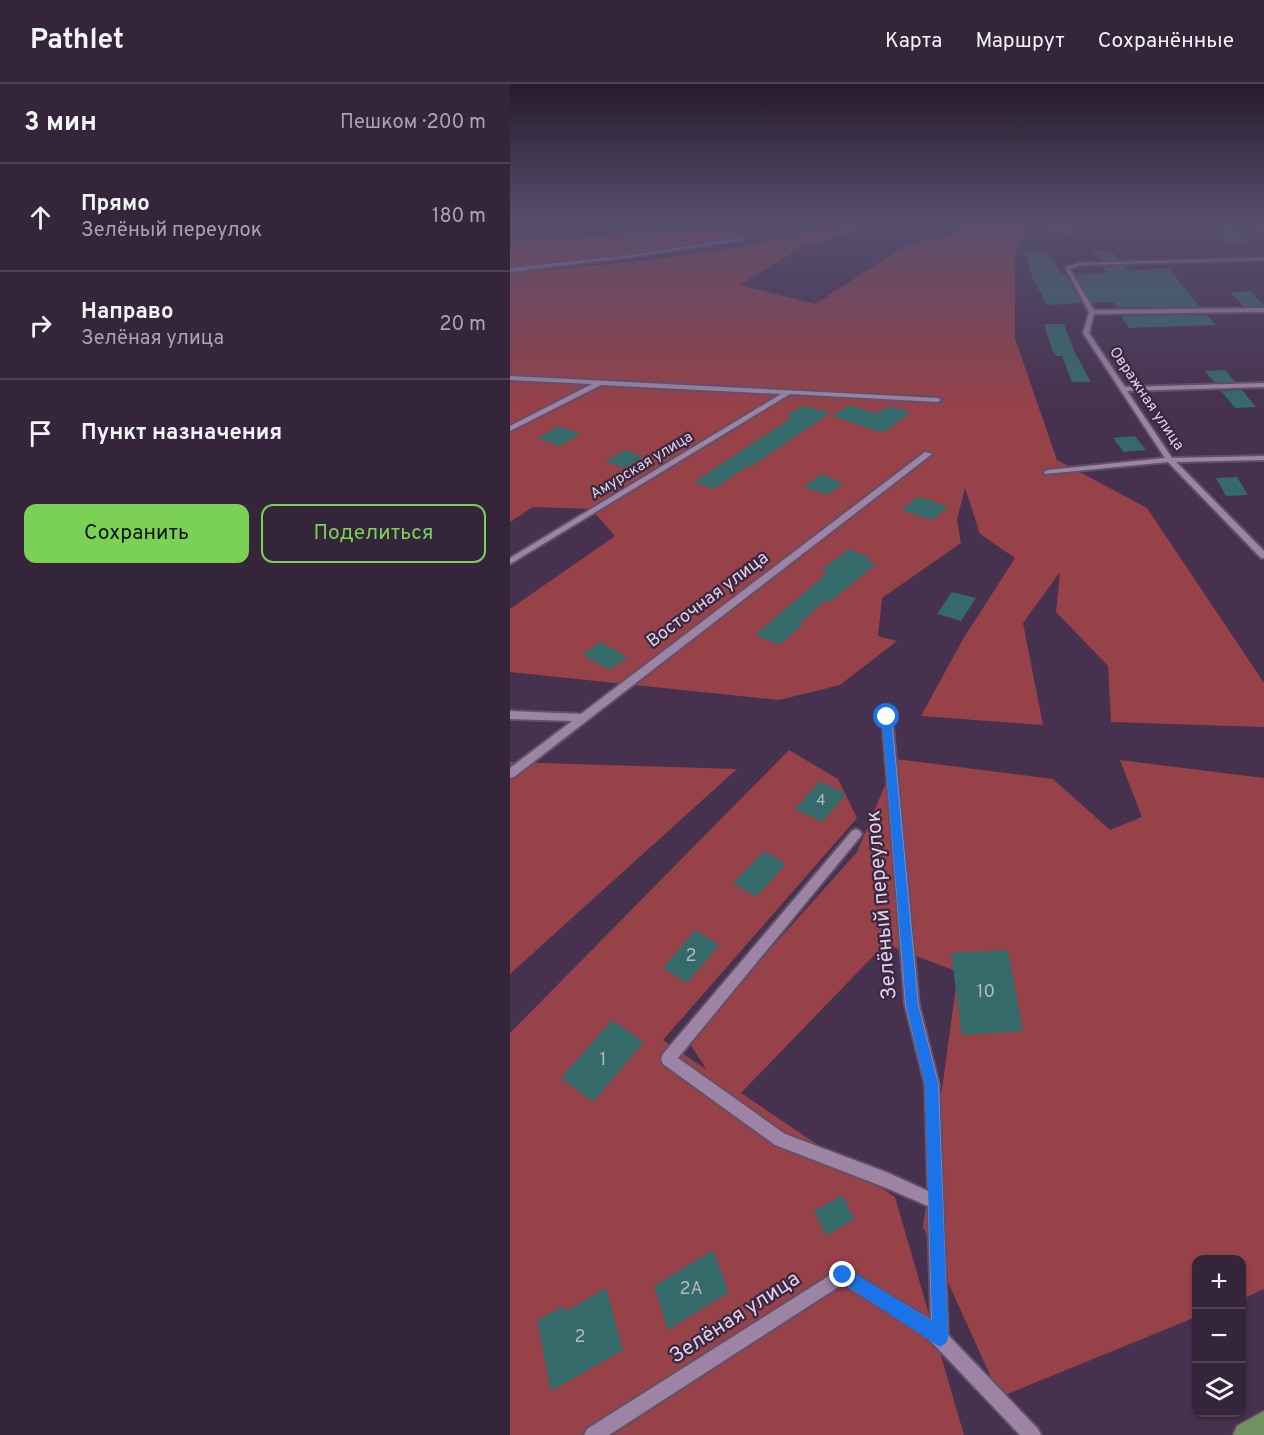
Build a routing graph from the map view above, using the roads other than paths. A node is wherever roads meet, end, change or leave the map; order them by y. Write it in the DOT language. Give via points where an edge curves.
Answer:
graph roads {
  1 [pos="1076,283"];
  2 [pos="1264,310"];
  3 [pos="1092,312"];
  4 [pos="510,378"];
  5 [pos="600,383"];
  6 [pos="1264,385"];
  7 [pos="1123,389"];
  8 [pos="789,392"];
  9 [pos="938,400"];
  10 [pos="510,429"];
  11 [pos="928,454"];
  12 [pos="1264,458"];
  13 [pos="1170,460"];
  14 [pos="1048,472"];
  15 [pos="1263,553"];
  16 [pos="510,562"];
  17 [pos="510,715"];
  18 [pos="887,717"];
  19 [pos="581,718"];
  20 [pos="510,774"];
  21 [pos="856,834"];
  22 [pos="936,1202"];
  23 [pos="940,1339"];
  24 [pos="1264,1424"];
  25 [pos="593,1435"];
  26 [pos="1032,1435"];
  27 [pos="1246,1435"];
  1 -- 3 [label="street"];
  2 -- 3 [label="street"];
  3 -- 7 [label="street, Овражная улица" via="1086,333"];
  4 -- 5 [label="street"];
  5 -- 8 [label="street"];
  5 -- 10 [label="street"];
  6 -- 7 [label="street"];
  7 -- 13 [label="street, Овражная улица"];
  8 -- 9 [label="street"];
  8 -- 16 [label="street, Амурская улица"];
  11 -- 19 [label="street, Восточная улица"];
  12 -- 13 [label="street"];
  13 -- 14 [label="street"];
  13 -- 15 [label="street, Овражная улица"];
  17 -- 19 [label="street"];
  18 -- 22 [label="street, Зелёный переулок" via="912,1005 932,1084"];
  19 -- 20 [label="street, Восточная улица"];
  21 -- 22 [label="street" via="668,1059 780,1140"];
  22 -- 23 [label="street, Зелёный переулок"];
  23 -- 25 [label="street, Зелёная улица" via="843,1275"];
  23 -- 26 [label="street, Зелёная улица"];
  24 -- 27 [label="main road"];
}
